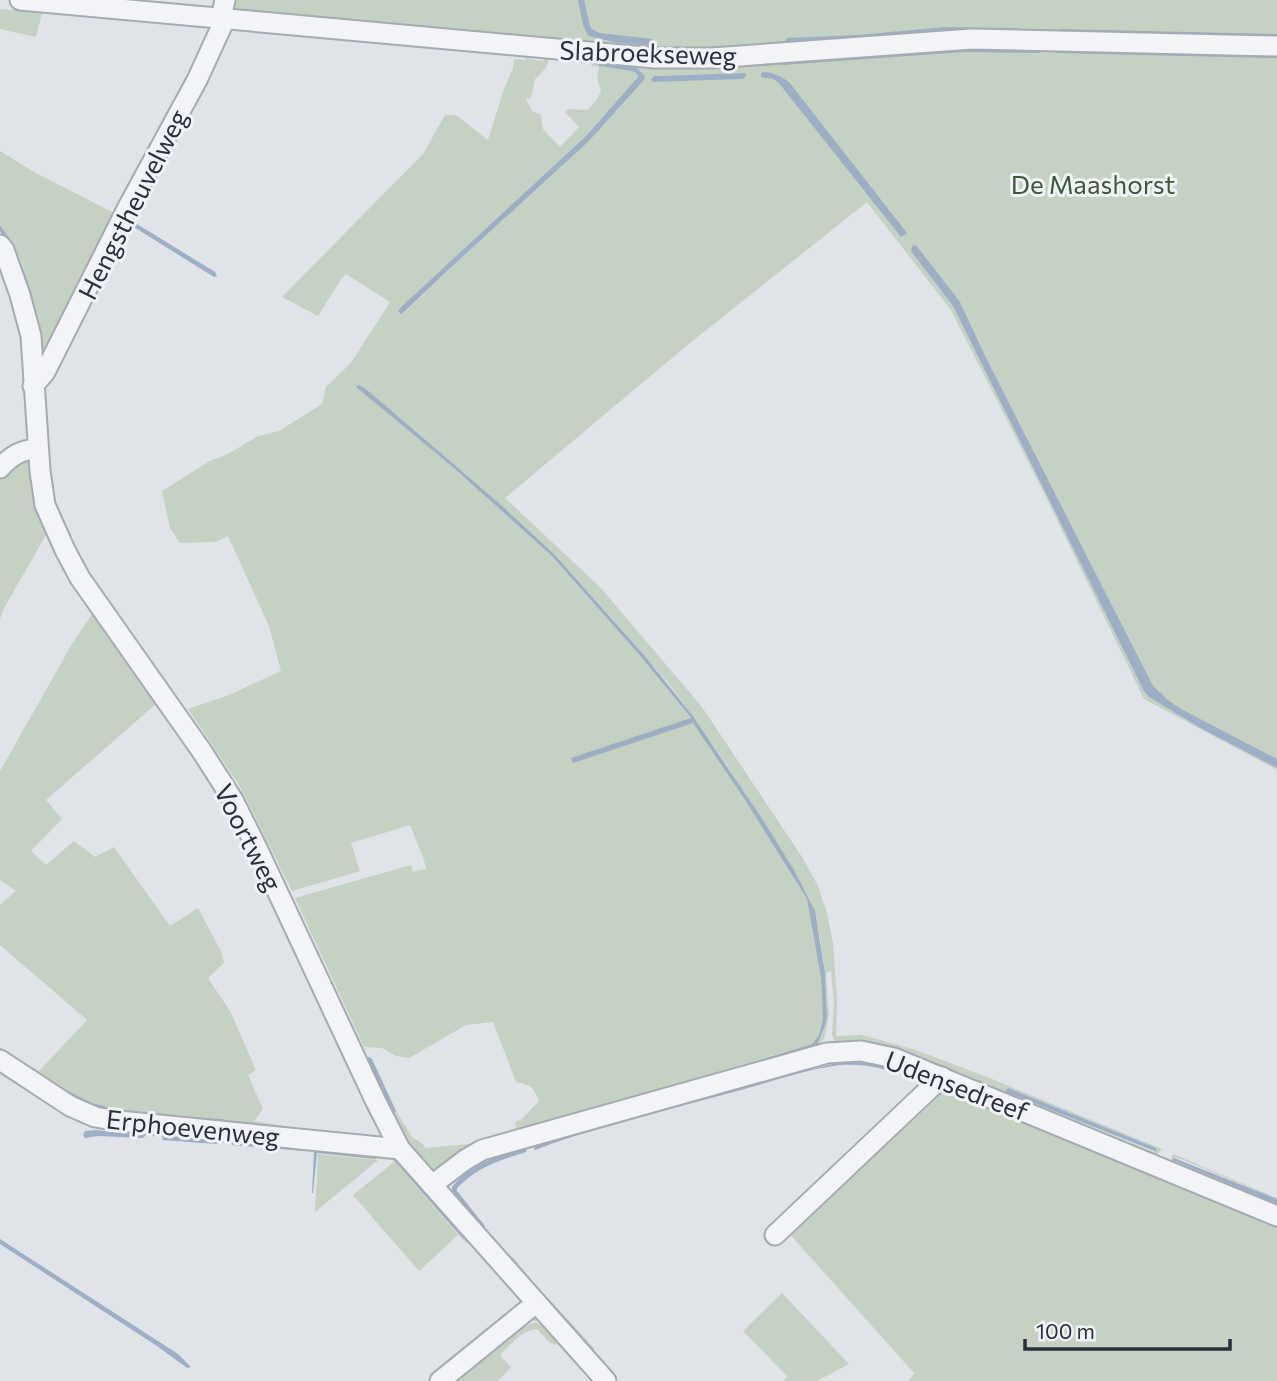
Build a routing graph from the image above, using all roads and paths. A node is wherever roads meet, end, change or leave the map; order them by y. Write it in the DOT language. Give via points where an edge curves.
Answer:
graph roads {
  1 [pos="20,0"];
  2 [pos="223,12"];
  3 [pos="1277,46"];
  4 [pos="0,245"];
  5 [pos="33,387"];
  6 [pos="38,448"];
  7 [pos="0,468"];
  8 [pos="0,1060"];
  9 [pos="942,1076"];
  10 [pos="400,1149"];
  11 [pos="432,1185"];
  12 [pos="1277,1216"];
  13 [pos="775,1235"];
  14 [pos="536,1303"];
  15 [pos="440,1381"];
  16 [pos="606,1381"];
  1 -- 2 [label="street, Slabroekseweg"];
  2 -- 3 [label="street, Slabroekseweg" via="655,58 972,39"];
  2 -- 5 [label="street, Hengstheuvelweg" via="197,80 45,372"];
  4 -- 5 [label="street, Voortweg" via="31,336"];
  5 -- 6 [label="street, Voortweg"];
  6 -- 7 [label="street" via="13,455"];
  6 -- 10 [label="street, Voortweg" via="45,505 65,550 233,800"];
  8 -- 10 [label="street, Erphoevenweg" via="69,1106 95,1117"];
  9 -- 11 [label="street, Udensedreef" via="872,1053 827,1053 482,1150"];
  9 -- 12 [label="street, Udensedreef"];
  9 -- 13 [label="street"];
  10 -- 11 [label="street, Voortweg"];
  11 -- 14 [label="street, Voortweg"];
  14 -- 15 [label="street"];
  14 -- 16 [label="street, Voortweg"];
}
